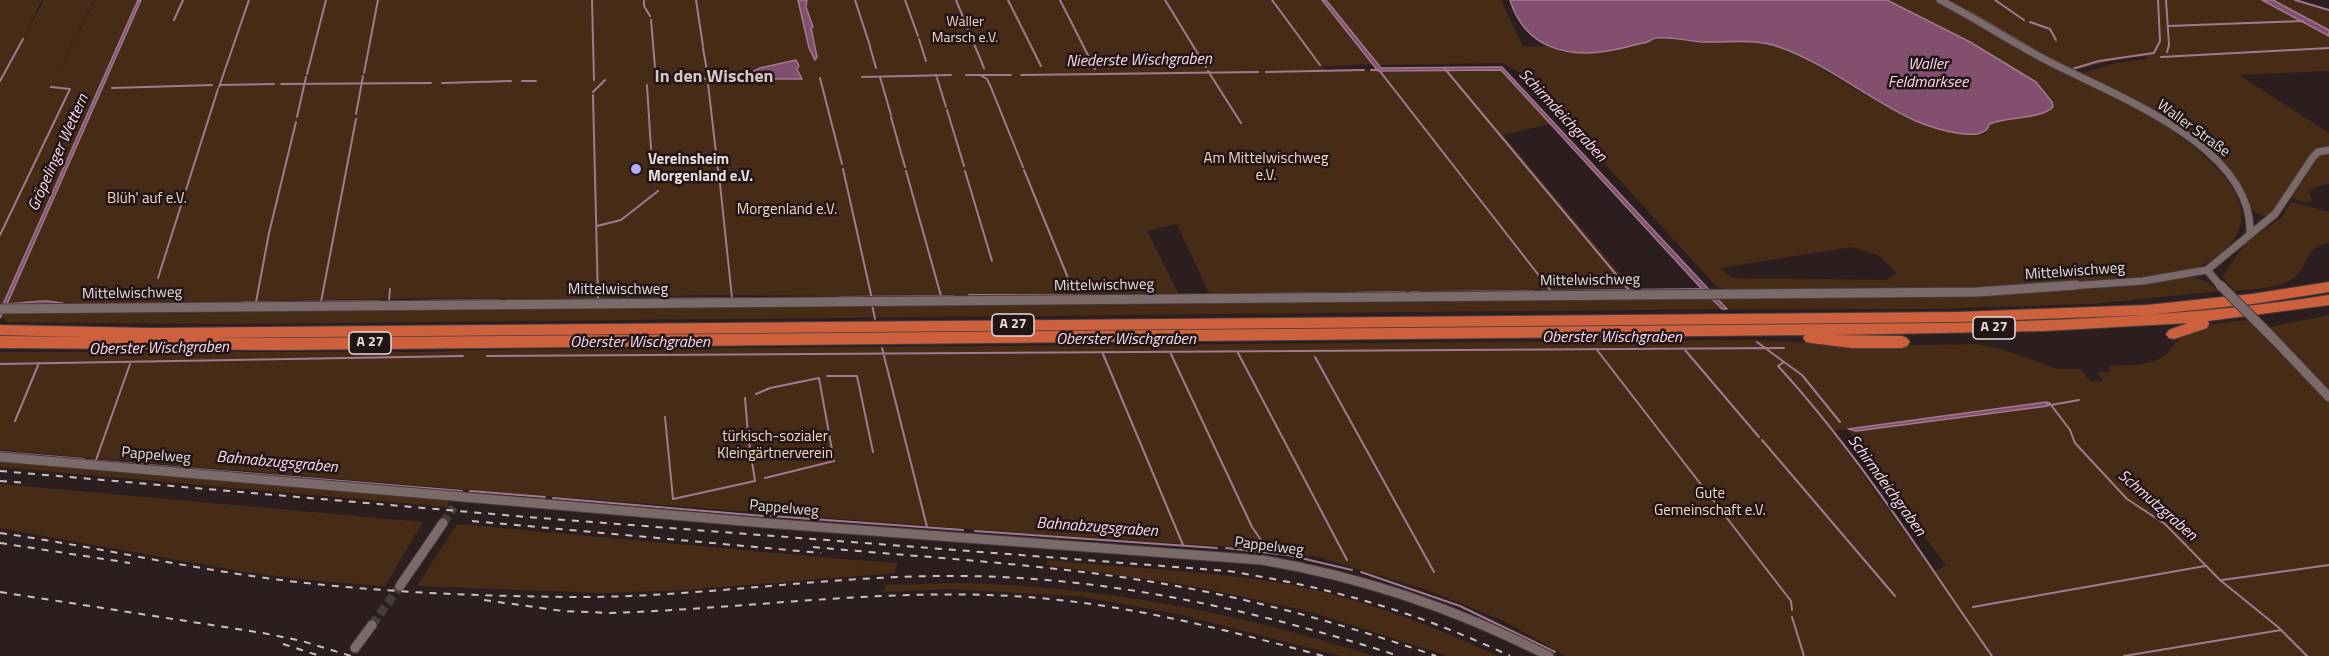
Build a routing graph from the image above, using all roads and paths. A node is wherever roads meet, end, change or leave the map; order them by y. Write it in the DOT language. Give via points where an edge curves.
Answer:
graph roads {
  1 [pos="1940,0"];
  2 [pos="2329,150"];
  3 [pos="2251,214"];
  4 [pos="2267,221"];
  5 [pos="2250,233"];
  6 [pos="2207,270"];
  7 [pos="2299,280"];
  8 [pos="2329,287"];
  9 [pos="2252,299"];
  10 [pos="2329,300"];
  11 [pos="4,309"];
  12 [pos="2236,314"];
  13 [pos="0,330"];
  14 [pos="1751,330"];
  15 [pos="2174,334"];
  16 [pos="0,342"];
  17 [pos="1902,342"];
  18 [pos="2329,397"];
  19 [pos="0,457"];
  20 [pos="461,497"];
  21 [pos="454,507"];
  22 [pos="443,523"];
  23 [pos="400,586"];
  24 [pos="372,625"];
  25 [pos="356,648"];
  26 [pos="1549,656"];
  1 -- 3 [label="street, Waller Straße" via="2045,60 2134,103 2191,139 2231,174"];
  2 -- 4 [label="street" via="2313,157 2287,199"];
  3 -- 4 [label="street"];
  3 -- 5 [label="street, Waller Straße"];
  4 -- 5 [label="street"];
  5 -- 6 [label="street"];
  6 -- 11 [label="street, Mittelwischweg" via="2143,281 1978,292"];
  6 -- 18 [label="street, bridge"];
  7 -- 9 [label="highway"];
  8 -- 9 [label="highway, A 27"];
  9 -- 13 [label="highway, A 27" via="2148,310 1958,317 151,333"];
  10 -- 12 [label="highway, A 27"];
  12 -- 14 [label="highway, A 27" via="2051,327"];
  12 -- 15 [label="highway"];
  14 -- 16 [label="highway, A 27" via="187,345"];
  14 -- 17 [label="highway" via="1852,342"];
  19 -- 20 [label="street, Pappelweg"];
  20 -- 21 [label="street"];
  20 -- 26 [label="street, Pappelweg" via="1199,554 1296,565 1418,597 1509,634"];
  22 -- 23 [label="street"];
  24 -- 25 [label="street"];
}
